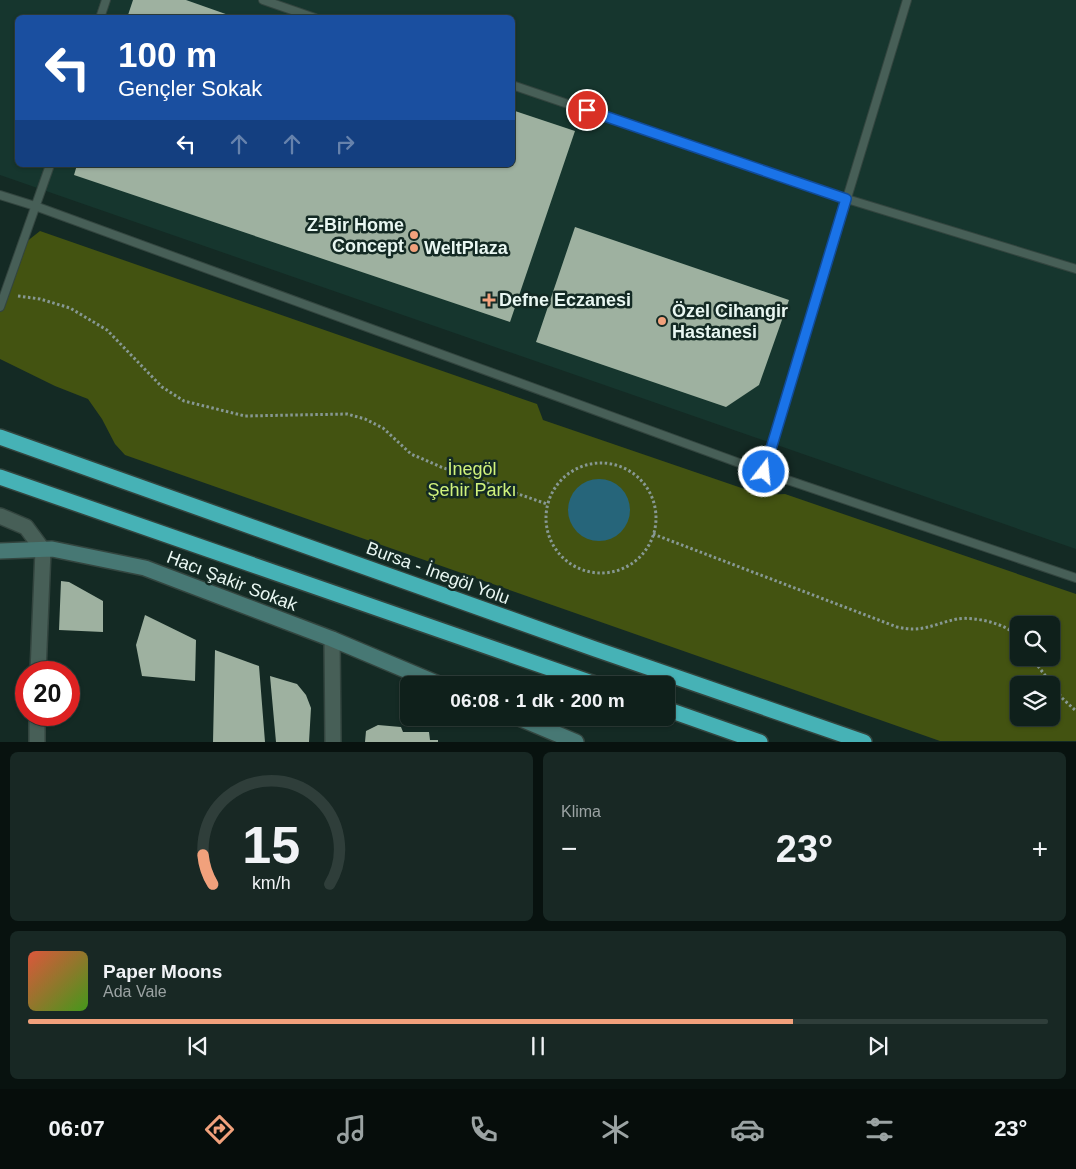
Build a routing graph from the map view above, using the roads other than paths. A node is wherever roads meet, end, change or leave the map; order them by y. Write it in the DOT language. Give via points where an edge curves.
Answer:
graph roads {
  1 [pos="106,0"];
  2 [pos="263,0"];
  3 [pos="907,0"];
  4 [pos="101,15"];
  5 [pos="306,15"];
  6 [pos="515,86"];
  7 [pos="49,167"];
  8 [pos="0,195"];
  9 [pos="846,199"];
  10 [pos="35,206"];
  11 [pos="1076,269"];
  12 [pos="0,307"];
  13 [pos="0,437"];
  14 [pos="764,472"];
  15 [pos="0,476"];
  16 [pos="0,516"];
  17 [pos="43,550"];
  18 [pos="0,551"];
  19 [pos="1076,578"];
  20 [pos="332,640"];
  21 [pos="38,661"];
  22 [pos="419,676"];
  23 [pos="572,676"];
  24 [pos="675,712"];
  25 [pos="37,726"];
  26 [pos="538,726"];
  27 [pos="37,742"];
  28 [pos="333,742"];
  29 [pos="576,742"];
  30 [pos="760,742"];
  31 [pos="864,742"];
  1 -- 4 [label="lane"];
  2 -- 5 [label="lane"];
  3 -- 9 [label="lane"];
  6 -- 9 [label="lane"];
  7 -- 10 [label="lane"];
  8 -- 10 [label="lane"];
  9 -- 11 [label="lane"];
  9 -- 14 [label="lane"];
  10 -- 12 [label="lane"];
  10 -- 14 [label="lane"];
  13 -- 31 [label="highway, Bursa - İnegöl Yolu"];
  14 -- 19 [label="lane"];
  15 -- 23 [label="highway"];
  16 -- 17 [label="street" via="26,527"];
  17 -- 18 [label="street, Hacı Şakir Sokak"];
  17 -- 20 [label="street, Hacı Şakir Sokak" via="52,549 145,568"];
  17 -- 21 [label="street"];
  20 -- 22 [label="street, Hacı Şakir Sokak"];
  20 -- 28 [label="street"];
  24 -- 30 [label="highway"];
  25 -- 27 [label="street"];
  26 -- 29 [label="street"];
}
